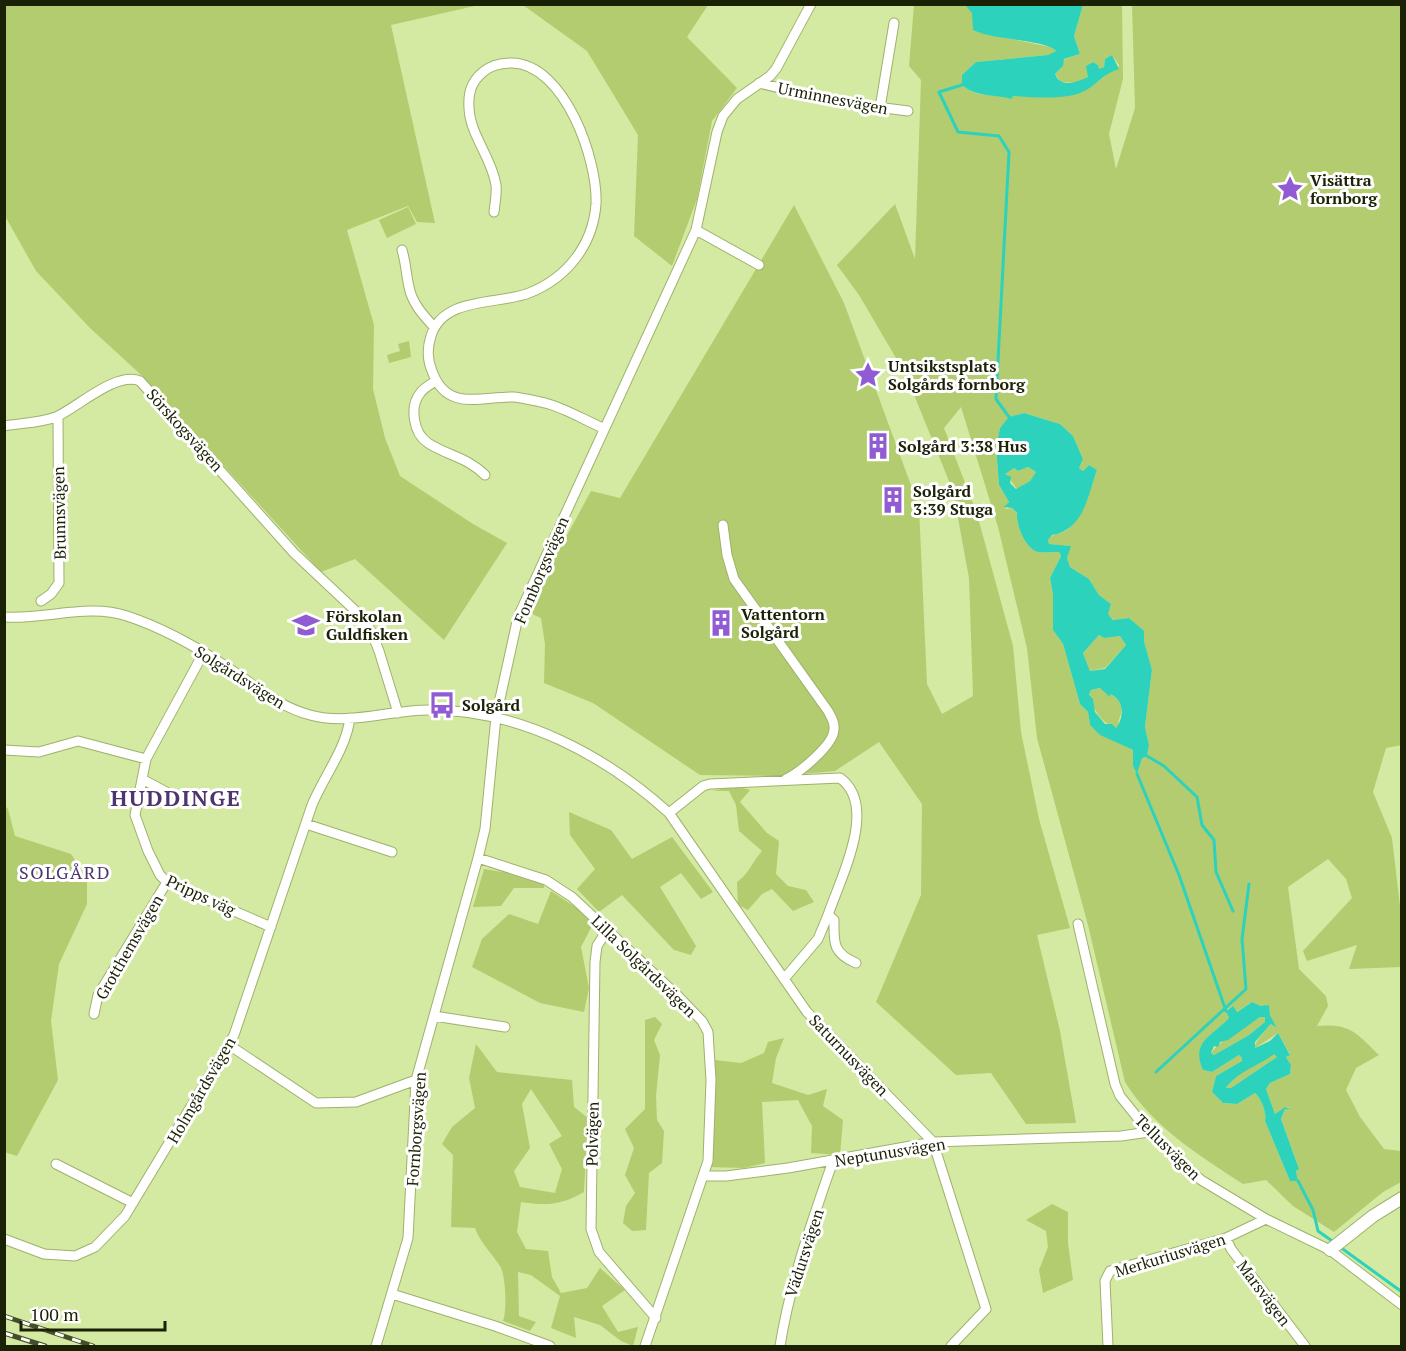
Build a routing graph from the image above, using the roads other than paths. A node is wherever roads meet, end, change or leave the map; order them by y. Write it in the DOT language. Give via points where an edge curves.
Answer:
graph roads {
  1 [pos="811,4"];
  2 [pos="894,23"];
  3 [pos="759,83"];
  4 [pos="880,108"];
  5 [pos="908,111"];
  6 [pos="494,212"];
  7 [pos="696,230"];
  8 [pos="402,250"];
  9 [pos="759,265"];
  10 [pos="434,327"];
  11 [pos="436,381"];
  12 [pos="58,416"];
  13 [pos="4,426"];
  14 [pos="603,428"];
  15 [pos="485,475"];
  16 [pos="723,525"];
  17 [pos="41,601"];
  18 [pos="4,617"];
  19 [pos="204,652"];
  20 [pos="398,713"];
  21 [pos="496,717"];
  22 [pos="350,718"];
  23 [pos="4,750"];
  24 [pos="146,759"];
  25 [pos="142,778"];
  26 [pos="782,781"];
  27 [pos="170,794"];
  28 [pos="669,813"];
  29 [pos="306,824"];
  30 [pos="392,852"];
  31 [pos="478,858"];
  32 [pos="167,882"];
  33 [pos="828,915"];
  34 [pos="1078,924"];
  35 [pos="272,927"];
  36 [pos="607,930"];
  37 [pos="856,963"];
  38 [pos="784,979"];
  39 [pos="94,1014"];
  40 [pos="434,1016"];
  41 [pos="505,1027"];
  42 [pos="230,1045"];
  43 [pos="416,1080"];
  44 [pos="1149,1132"];
  45 [pos="933,1142"];
  46 [pos="833,1161"];
  47 [pos="56,1164"];
  48 [pos="703,1176"];
  49 [pos="1401,1198"];
  50 [pos="133,1203"];
  51 [pos="1266,1219"];
  52 [pos="1226,1238"];
  53 [pos="4,1239"];
  54 [pos="1334,1247"];
  55 [pos="392,1294"];
  56 [pos="1401,1305"];
  57 [pos="656,1318"];
  58 [pos="953,1346"];
  59 [pos="376,1347"];
  60 [pos="550,1347"];
  61 [pos="645,1347"];
  62 [pos="780,1347"];
  63 [pos="1108,1347"];
  64 [pos="1305,1347"];
  1 -- 3 [label="street, Fornborgsvägen" via="776,69"];
  2 -- 4 [label="street"];
  3 -- 4 [label="street, Urminnesvägen"];
  3 -- 7 [label="street, Fornborgsvägen" via="737,99 723,116"];
  4 -- 5 [label="street, Urminnesvägen"];
  6 -- 10 [label="street" via="496,184 472,124 470,89 473,81 489,68 518,63 548,81 575,118 589,154 595,186 591,231 575,260 556,279 513,298 466,306 445,316"];
  7 -- 9 [label="street"];
  7 -- 14 [label="street, Fornborgsvägen"];
  8 -- 10 [label="street" via="408,287 417,307"];
  10 -- 11 [label="street" via="428,353"];
  11 -- 14 [label="street" via="453,396 468,401 513,397 547,404"];
  11 -- 15 [label="street" via="417,399 417,429 427,442 472,462"];
  12 -- 13 [label="street, Sörskogsvägen"];
  12 -- 17 [label="street, Brunnsvägen" via="59,583"];
  12 -- 20 [label="street, Sörskogsvägen" via="116,382 130,378 140,381 280,537 361,616 371,630"];
  14 -- 21 [label="street, Fornborgsvägen" via="518,617"];
  16 -- 26 [label="street" via="734,579 834,725 835,732 828,744 807,766"];
  18 -- 19 [label="street, Solgårdsvägen" via="114,613"];
  19 -- 22 [label="street, Solgårdsvägen" via="295,711 323,718"];
  19 -- 24 [label="street, Pripps väg"];
  20 -- 21 [label="street, Solgårdsvägen" via="430,710"];
  20 -- 22 [label="street, Solgårdsvägen"];
  21 -- 28 [label="street, Solgårdsvägen" via="560,740 630,781"];
  21 -- 31 [label="street, Fornborgsvägen"];
  22 -- 29 [label="street, Holmgårdsvägen" via="347,737 322,781"];
  23 -- 24 [label="street" via="39,752 78,741"];
  24 -- 25 [label="street, Pripps väg"];
  25 -- 27 [label="street"];
  25 -- 32 [label="street, Pripps väg" via="135,815 148,851"];
  26 -- 28 [label="street" via="703,786"];
  26 -- 33 [label="street" via="840,778 854,794 858,817 855,831"];
  28 -- 38 [label="street, Saturnusvägen"];
  29 -- 30 [label="street"];
  29 -- 35 [label="street, Holmgårdsvägen"];
  31 -- 36 [label="street, Lilla Solgårdsvägen" via="552,883"];
  31 -- 40 [label="street, Fornborgsvägen"];
  32 -- 35 [label="street, Pripps väg"];
  32 -- 39 [label="street, Grotthemsvägen" via="98,995"];
  33 -- 37 [label="street" via="834,920 832,936 838,950"];
  33 -- 38 [label="street" via="818,939"];
  34 -- 44 [label="street, Tellusvägen" via="1115,1084"];
  35 -- 42 [label="street, Holmgårdsvägen"];
  36 -- 48 [label="street, Lilla Solgårdsvägen" via="679,997 708,1032 710,1140"];
  36 -- 57 [label="street, Polvägen" via="597,946 595,962 591,1228 599,1252"];
  38 -- 45 [label="street, Saturnusvägen" via="825,1032"];
  40 -- 41 [label="street"];
  40 -- 43 [label="street, Fornborgsvägen"];
  42 -- 43 [label="street" via="316,1103 356,1102"];
  42 -- 50 [label="street, Holmgårdsvägen"];
  43 -- 55 [label="street, Fornborgsvägen" via="408,1239"];
  44 -- 45 [label="street, Neptunusvägen"];
  44 -- 51 [label="street, Tellusvägen" via="1201,1180"];
  45 -- 46 [label="street, Neptunusvägen"];
  45 -- 58 [label="street, Saturnusvägen" via="986,1309"];
  46 -- 48 [label="street, Neptunusvägen"];
  46 -- 62 [label="street, Vädursvägen" via="796,1272"];
  47 -- 50 [label="street"];
  48 -- 57 [label="street, Lilla Solgårdsvägen"];
  49 -- 54 [label="street"];
  50 -- 53 [label="street, Holmgårdsvägen" via="105,1239 75,1256 44,1254"];
  51 -- 52 [label="street, Merkuriusvägen"];
  51 -- 54 [label="street, Tellusvägen"];
  52 -- 63 [label="street, Merkuriusvägen" via="1110,1271 1104,1281"];
  52 -- 64 [label="street, Marsvägen"];
  54 -- 56 [label="street, Tellusvägen"];
  55 -- 59 [label="street, Fornborgsvägen"];
  55 -- 60 [label="street"];
  57 -- 61 [label="street, Lilla Solgårdsvägen"];
}
